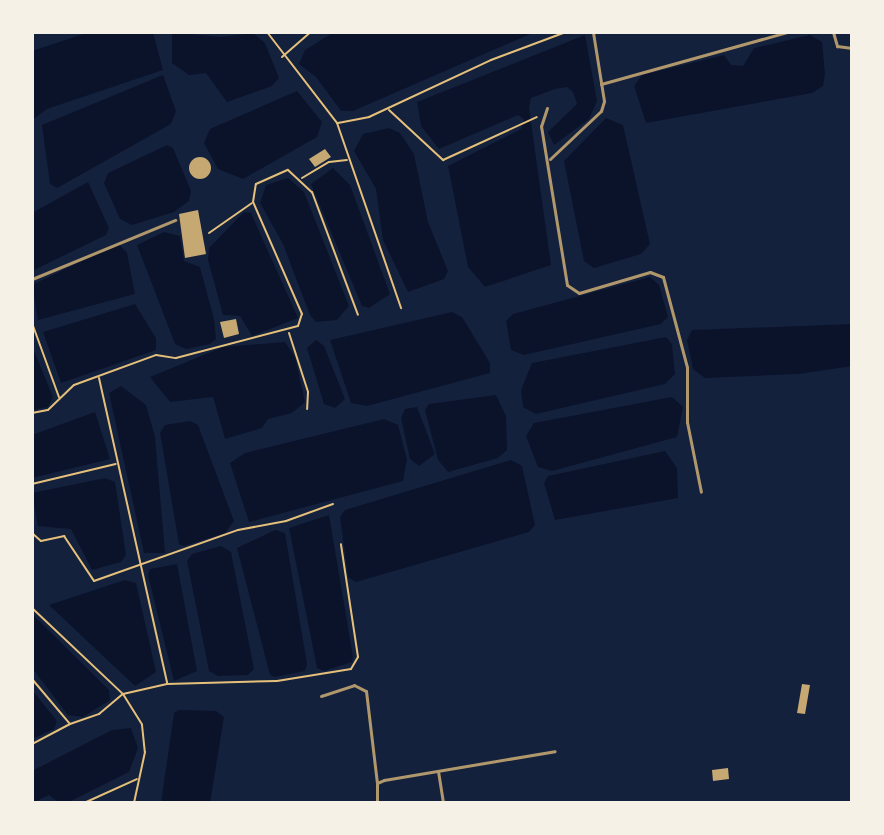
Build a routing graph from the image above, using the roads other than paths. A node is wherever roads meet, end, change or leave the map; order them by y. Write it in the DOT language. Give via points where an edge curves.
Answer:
graph roads {
  1 [pos="593,32"];
  2 [pos="787,32"];
  3 [pos="833,32"];
  4 [pos="852,48"];
  5 [pos="601,84"];
  6 [pos="547,108"];
  7 [pos="550,159"];
  8 [pos="175,220"];
  9 [pos="32,279"];
  10 [pos="701,492"];
  11 [pos="321,696"];
  12 [pos="555,751"];
  13 [pos="438,771"];
  14 [pos="377,783"];
  15 [pos="377,803"];
  16 [pos="443,803"];
  1 -- 5 [label="street"];
  2 -- 5 [label="street"];
  3 -- 4 [label="street" via="837,46"];
  5 -- 7 [label="street" via="601,111"];
  6 -- 7 [label="street" via="541,126"];
  7 -- 10 [label="street" via="570,290 579,293 650,272 663,277 687,367 687,422"];
  8 -- 9 [label="street"];
  11 -- 14 [label="street" via="354,685 366,691"];
  12 -- 13 [label="street"];
  13 -- 14 [label="street"];
  13 -- 16 [label="street"];
  14 -- 15 [label="street"];
}
